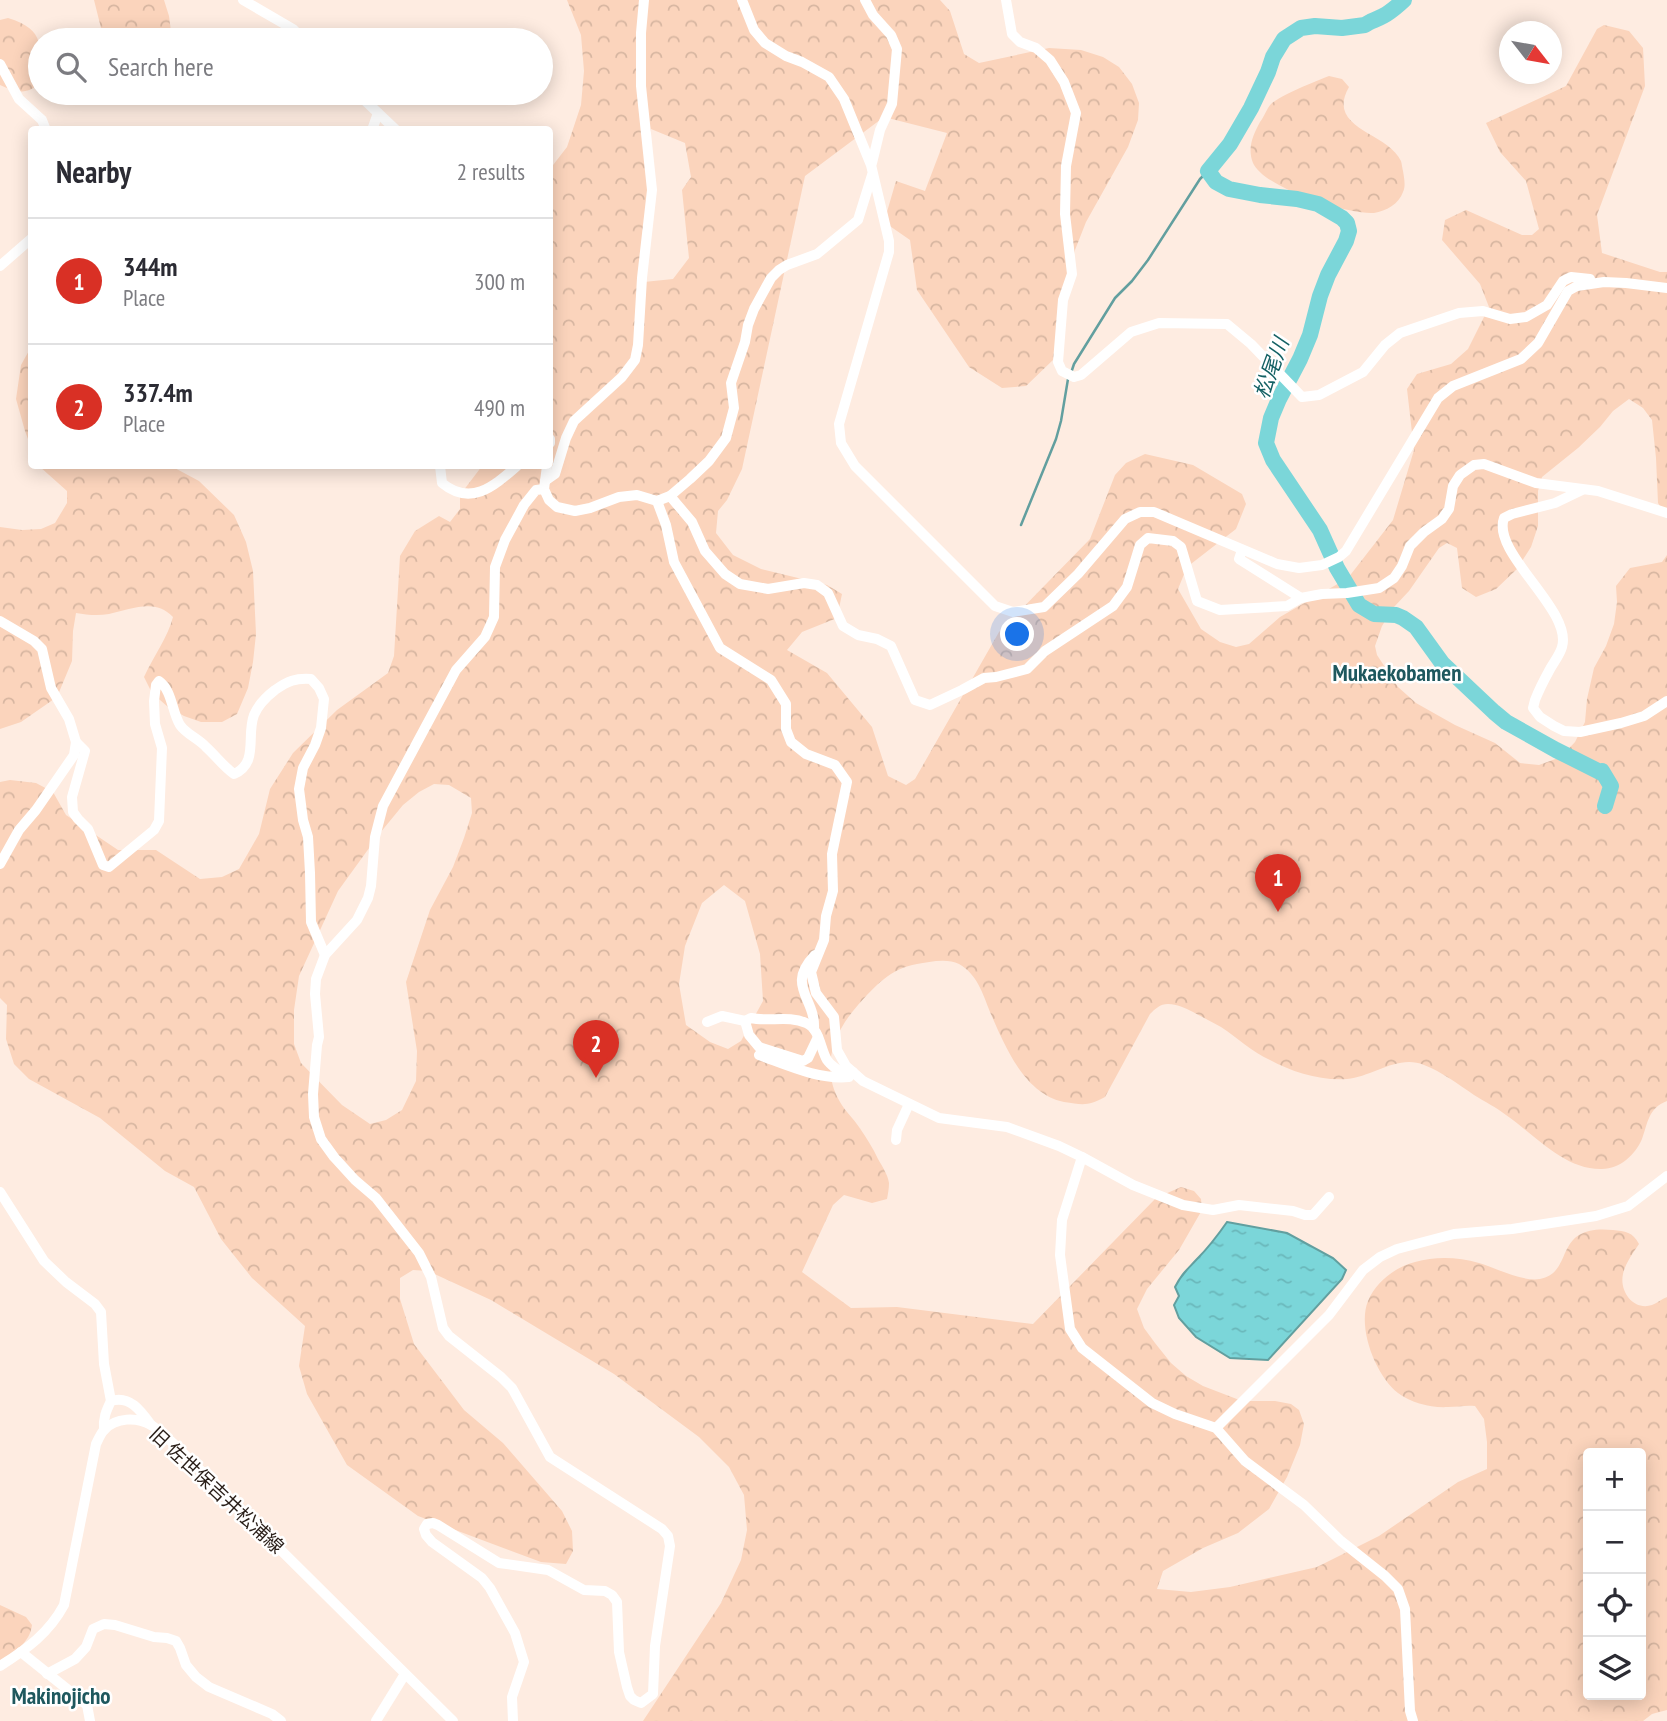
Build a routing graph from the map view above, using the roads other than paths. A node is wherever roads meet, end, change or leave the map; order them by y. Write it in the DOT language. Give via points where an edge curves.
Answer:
graph roads {
  1 [pos="243,0"];
  2 [pos="644,0"];
  3 [pos="742,0"];
  4 [pos="864,0"];
  5 [pos="1006,0"];
  6 [pos="291,28"];
  7 [pos="0,64"];
  8 [pos="370,105"];
  9 [pos="378,113"];
  10 [pos="44,126"];
  11 [pos="373,126"];
  12 [pos="392,126"];
  13 [pos="873,168"];
  14 [pos="28,242"];
  15 [pos="0,266"];
  16 [pos="1604,282"];
  17 [pos="1667,288"];
  18 [pos="440,469"];
  19 [pos="514,469"];
  20 [pos="547,469"];
  21 [pos="544,485"];
  22 [pos="1583,489"];
  23 [pos="670,496"];
  24 [pos="657,500"];
  25 [pos="1667,513"];
  26 [pos="1242,550"];
  27 [pos="1301,598"];
  28 [pos="0,621"];
  29 [pos="1667,701"];
  30 [pos="76,742"];
  31 [pos="0,864"];
  32 [pos="820,950"];
  33 [pos="325,955"];
  34 [pos="745,1021"];
  35 [pos="707,1022"];
  36 [pos="816,1033"];
  37 [pos="759,1055"];
  38 [pos="853,1072"];
  39 [pos="909,1104"];
  40 [pos="895,1140"];
  41 [pos="1082,1157"];
  42 [pos="1667,1176"];
  43 [pos="0,1192"];
  44 [pos="1329,1196"];
  45 [pos="111,1401"];
  46 [pos="151,1425"];
  47 [pos="1216,1428"];
  48 [pos="104,1430"];
  49 [pos="21,1652"];
  50 [pos="0,1666"];
  51 [pos="47,1674"];
  52 [pos="405,1674"];
  53 [pos="90,1721"];
  54 [pos="281,1721"];
  55 [pos="376,1721"];
  56 [pos="453,1721"];
  57 [pos="513,1721"];
  58 [pos="1413,1721"];
  1 -- 6 [label="street"];
  2 -- 21 [label="street" via="641,86 652,190 635,360 574,421 555,474"];
  3 -- 13 [label="street" via="754,30 765,43 829,77 844,99"];
  4 -- 13 [label="street" via="897,49 892,104 880,130"];
  5 -- 16 [label="street" via="1012,34 1050,60 1076,113 1066,166 1065,214 1072,274 1063,300 1058,362 1062,371 1074,377 1130,332 1159,323 1227,324 1302,397 1319,395 1363,372 1400,333 1459,313 1526,317 1547,305 1563,281 1585,278"];
  7 -- 10 [label="street" via="19,99"];
  8 -- 9 [label="street"];
  9 -- 11 [label="street"];
  9 -- 12 [label="street"];
  13 -- 23 [label="street" via="858,220 817,254 788,265 772,278 754,309 731,383 734,408 726,438 709,461"];
  13 -- 26 [label="street" via="889,252 839,424 841,443 855,466 995,606 1013,612 1044,607 1125,519 1140,512 1154,512"];
  14 -- 15 [label="street"];
  16 -- 17 [label="street"];
  16 -- 26 [label="street" via="1581,284 1568,291 1538,343 1521,359 1453,386 1438,398 1339,557 1299,568"];
  18 -- 19 [label="street" via="442,483 470,495 498,483"];
  20 -- 21 [label="street"];
  21 -- 24 [label="street" via="557,507 575,511 619,497"];
  21 -- 33 [label="street" via="524,505 505,540 495,568 494,617 485,637 456,670 383,806 368,898 357,920"];
  22 -- 25 [label="street"];
  22 -- 27 [label="street" via="1536,483 1484,464 1474,465 1460,475 1449,509 1410,546 1394,578 1379,588"];
  22 -- 29 [label="street" via="1555,503 1512,514 1501,525 1521,567 1553,610 1562,634 1563,646 1534,708 1554,726 1580,732 1644,716"];
  23 -- 24 [label="street"];
  23 -- 27 [label="street" via="725,573 740,584 768,589 817,585 828,593 843,626 891,646 915,700 930,705 984,678 1027,669 1045,651 1113,606 1127,587 1140,545 1148,538 1173,541 1181,548 1197,601 1205,605 1220,610 1286,606"];
  24 -- 32 [label="street" via="674,562 720,649 771,680 786,704 786,729 792,742 806,754 835,765 846,782 832,854 833,891"];
  26 -- 27 [label="street" via="1239,559"];
  28 -- 30 [label="street" via="42,649 51,688"];
  30 -- 31 [label="street" via="74,755"];
  30 -- 33 [label="street" via="85,751 72,797 73,812 108,867 159,821 162,748 154,701 159,681 181,727 234,774 243,770 250,757 252,721 262,701 289,681 311,679 324,699 321,728 299,789 307,837 311,922"];
  32 -- 36 [label="street" via="806,964 801,980"];
  32 -- 38 [label="street" via="811,972 816,993 834,1017 837,1050"];
  33 -- 57 [label="street" via="315,994 319,1037 313,1094 321,1139 419,1253 431,1277 443,1328 512,1388 550,1457 668,1536 653,1694 641,1703 630,1696 627,1687 619,1652 617,1602 612,1595 584,1590 548,1570 499,1563 438,1525 427,1524 424,1529 432,1542 482,1578 515,1633 524,1662 512,1696"];
  34 -- 35 [label="street" via="722,1016"];
  34 -- 36 [label="street" via="751,1017 792,1019 808,1023"];
  34 -- 36 [label="street" via="759,1047 803,1061"];
  36 -- 38 [label="street" via="827,1060 844,1074"];
  37 -- 38 [label="street" via="837,1078"];
  38 -- 39 [label="street"];
  39 -- 40 [label="street"];
  39 -- 41 [label="street" via="939,1118 1007,1128"];
  41 -- 44 [label="street" via="1133,1185 1184,1205 1213,1210 1239,1205 1313,1215"];
  41 -- 47 [label="street" via="1062,1220 1060,1255 1070,1329 1082,1348 1152,1403"];
  42 -- 47 [label="street" via="1628,1206 1596,1216 1454,1234 1380,1257"];
  43 -- 45 [label="street" via="44,1261 101,1312"];
  45 -- 46 [label="street" via="133,1404"];
  45 -- 48 [label="street"];
  46 -- 48 [label="street, 旧 佐世保吉井松浦線" via="127,1419"];
  46 -- 52 [label="street, 旧 佐世保吉井松浦線"];
  47 -- 58 [label="street" via="1245,1461 1304,1505 1398,1589 1405,1609"];
  48 -- 49 [label="street" via="90,1469 64,1605 55,1622"];
  49 -- 50 [label="street"];
  49 -- 51 [label="street"];
  51 -- 53 [label="street" via="87,1706"];
  51 -- 54 [label="street" via="75,1659 93,1629 115,1625 176,1641 186,1665 209,1687"];
  52 -- 55 [label="street"];
  52 -- 56 [label="street, 旧 佐世保吉井松浦線"];
}
